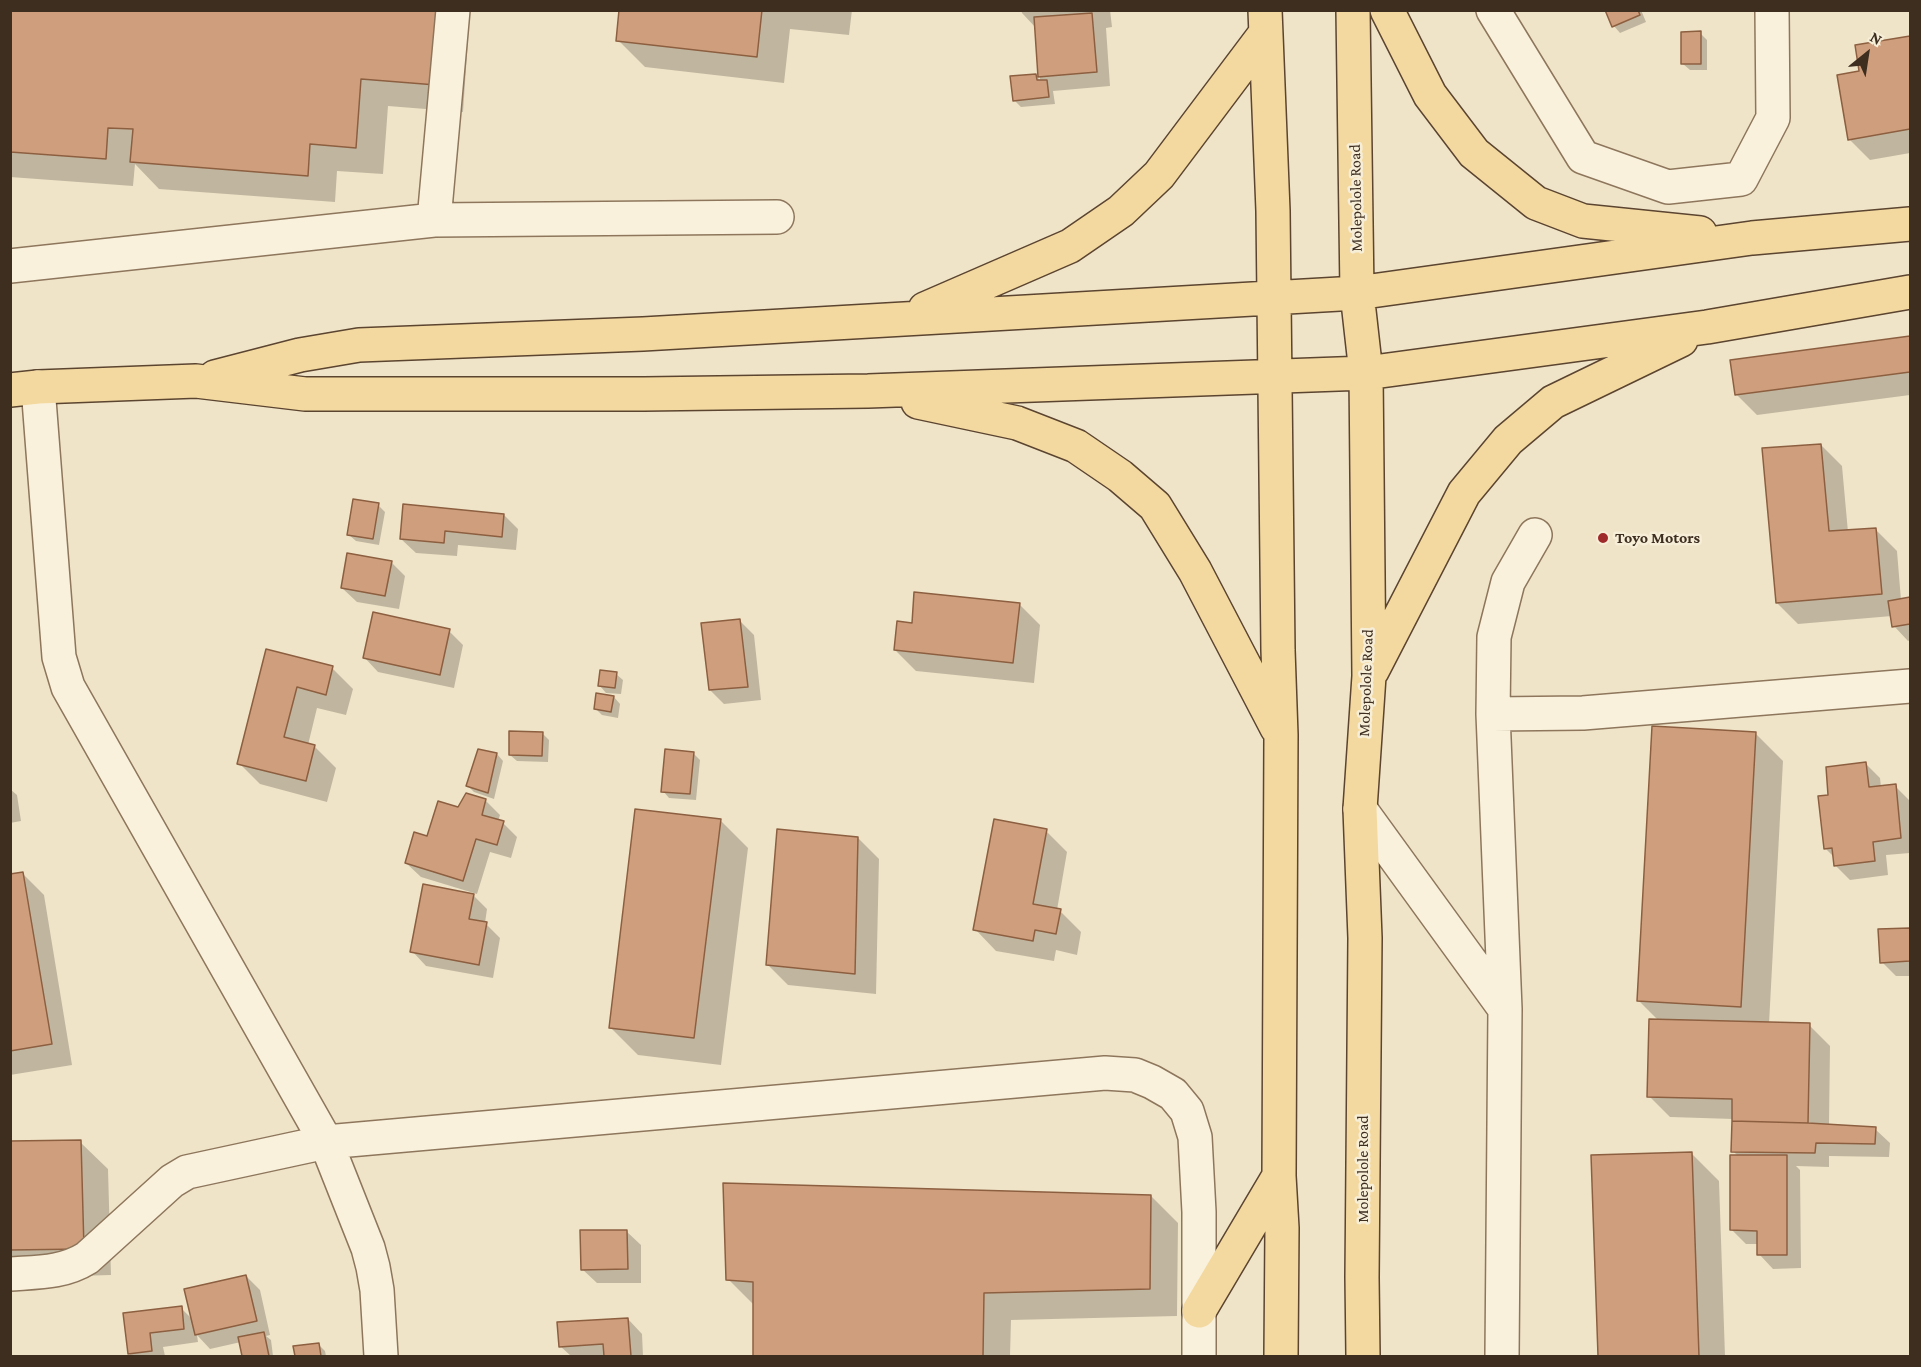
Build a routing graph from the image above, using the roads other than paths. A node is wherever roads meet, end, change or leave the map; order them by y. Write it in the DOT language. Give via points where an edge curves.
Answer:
graph roads {
  1 [pos="453,10"];
  2 [pos="1353,10"];
  3 [pos="1387,10"];
  4 [pos="1493,10"];
  5 [pos="1772,10"];
  6 [pos="1265,22"];
  7 [pos="777,217"];
  8 [pos="434,220"];
  9 [pos="1911,224"];
  10 [pos="1752,238"];
  11 [pos="10,266"];
  12 [pos="1911,292"];
  13 [pos="1358,293"];
  14 [pos="1274,297"];
  15 [pos="904,318"];
  16 [pos="1707,327"];
  17 [pos="1366,373"];
  18 [pos="1275,376"];
  19 [pos="196,381"];
  20 [pos="24,389"];
  21 [pos="868,391"];
  22 [pos="1535,535"];
  23 [pos="1369,676"];
  24 [pos="1911,686"];
  25 [pos="1493,714"];
  26 [pos="1281,735"];
  27 [pos="1360,809"];
  28 [pos="1505,1009"];
  29 [pos="326,1142"];
  30 [pos="1279,1176"];
  31 [pos="10,1274"];
  32 [pos="1199,1311"];
  33 [pos="381,1356"];
  34 [pos="1199,1356"];
  35 [pos="1281,1356"];
  36 [pos="1364,1356"];
  37 [pos="1502,1356"];
  1 -- 8 [label="street"];
  2 -- 13 [label="main road, Molepolole Road"];
  3 -- 10 [label="main road" via="1430,95 1474,153 1536,203 1583,221"];
  4 -- 5 [label="street" via="1583,157 1668,187 1741,179 1773,118"];
  6 -- 14 [label="main road"];
  6 -- 15 [label="main road" via="1159,175 1121,211 1070,246"];
  7 -- 8 [label="street"];
  8 -- 11 [label="street"];
  9 -- 10 [label="main road"];
  10 -- 13 [label="main road"];
  12 -- 16 [label="main road"];
  13 -- 14 [label="main road"];
  13 -- 17 [label="main road, Molepolole Road"];
  14 -- 15 [label="main road"];
  14 -- 18 [label="main road"];
  15 -- 19 [label="main road" via="643,334 359,345"];
  16 -- 17 [label="main road"];
  16 -- 23 [label="main road" via="1553,402 1508,440 1464,493"];
  17 -- 18 [label="main road"];
  17 -- 23 [label="main road, Molepolole Road"];
  18 -- 21 [label="main road"];
  18 -- 26 [label="main road"];
  19 -- 20 [label="main road"];
  19 -- 21 [label="main road" via="305,394"];
  20 -- 29 [label="street" via="59,657 68,687"];
  21 -- 26 [label="main road" via="1017,423 1076,446 1120,476 1155,506 1195,571"];
  22 -- 25 [label="street" via="1508,582 1494,638"];
  23 -- 27 [label="main road, Molepolole Road"];
  24 -- 25 [label="street" via="1583,713"];
  25 -- 28 [label="street"];
  26 -- 30 [label="main road"];
  27 -- 28 [label="street"];
  27 -- 36 [label="main road, Molepolole Road" via="1365,938"];
  28 -- 37 [label="street"];
  29 -- 31 [label="street" via="187,1172 75,1266"];
  29 -- 32 [label="street" via="1106,1073 1135,1075 1173,1094 1187,1111 1195,1137"];
  29 -- 33 [label="street" via="368,1248 377,1290"];
  30 -- 32 [label="main road"];
  30 -- 35 [label="main road"];
  32 -- 34 [label="street"];
}
